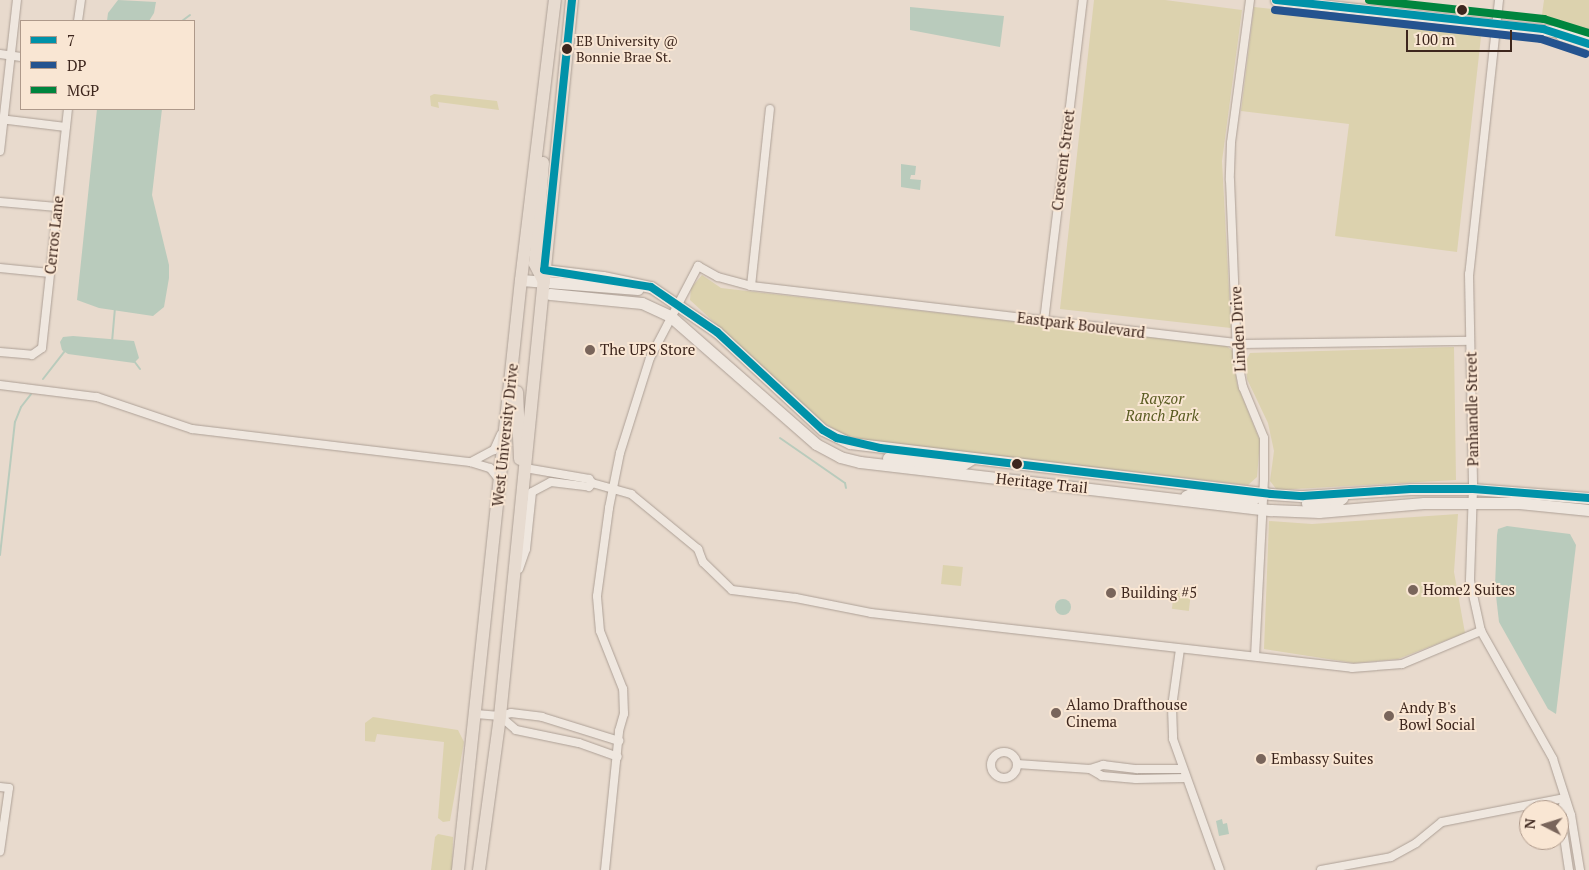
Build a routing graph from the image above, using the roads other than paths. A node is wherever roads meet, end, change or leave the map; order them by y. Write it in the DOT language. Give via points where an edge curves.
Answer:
graph roads {
  1 [pos="17,0"];
  2 [pos="81,0"];
  3 [pos="555,0"];
  4 [pos="572,0"];
  5 [pos="1083,0"];
  6 [pos="1250,0"];
  7 [pos="1276,0"];
  8 [pos="1499,0"];
  9 [pos="78,20"];
  10 [pos="1497,24"];
  11 [pos="1543,29"];
  12 [pos="1589,35"];
  13 [pos="1589,44"];
  14 [pos="0,54"];
  15 [pos="10,56"];
  16 [pos="20,57"];
  17 [pos="770,109"];
  18 [pos="68,110"];
  19 [pos="2,119"];
  20 [pos="540,126"];
  21 [pos="66,127"];
  22 [pos="0,151"];
  23 [pos="0,202"];
  24 [pos="57,207"];
  25 [pos="0,268"];
  26 [pos="50,273"];
  27 [pos="544,276"];
  28 [pos="521,280"];
  29 [pos="750,286"];
  30 [pos="550,294"];
  31 [pos="678,303"];
  32 [pos="670,316"];
  33 [pos="1044,321"];
  34 [pos="1470,341"];
  35 [pos="1237,343"];
  36 [pos="0,352"];
  37 [pos="0,385"];
  38 [pos="530,412"];
  39 [pos="506,421"];
  40 [pos="888,458"];
  41 [pos="973,458"];
  42 [pos="470,462"];
  43 [pos="525,468"];
  44 [pos="1081,470"];
  45 [pos="500,480"];
  46 [pos="592,483"];
  47 [pos="523,484"];
  48 [pos="1079,487"];
  49 [pos="612,488"];
  50 [pos="1473,489"];
  51 [pos="1264,492"];
  52 [pos="1350,493"];
  53 [pos="1180,498"];
  54 [pos="1589,498"];
  55 [pos="1472,504"];
  56 [pos="1262,509"];
  57 [pos="1589,510"];
  58 [pos="513,586"];
  59 [pos="1481,631"];
  60 [pos="1180,649"];
  61 [pos="1255,654"];
  62 [pos="476,714"];
  63 [pos="500,716"];
  64 [pos="619,742"];
  65 [pos="618,757"];
  66 [pos="1017,764"];
  67 [pos="1090,769"];
  68 [pos="1182,769"];
  69 [pos="1186,778"];
  70 [pos="0,787"];
  71 [pos="1564,798"];
  72 [pos="0,851"];
  73 [pos="480,868"];
  74 [pos="1217,869"];
  75 [pos="458,870"];
  76 [pos="606,870"];
  77 [pos="1321,870"];
  78 [pos="1569,870"];
  79 [pos="1580,870"];
  1 -- 15 [label="street"];
  2 -- 9 [label="street"];
  3 -- 20 [label="main road, West University Drive"];
  4 -- 27 [label="main road, West University Drive"];
  5 -- 33 [label="street, Crescent Street"];
  6 -- 35 [label="street, Linden Drive" via="1231,152"];
  7 -- 10 [label="street"];
  8 -- 10 [label="street, Panhandle Street"];
  10 -- 11 [label="street"];
  10 -- 34 [label="street, Panhandle Street" via="1469,274"];
  11 -- 12 [label="street"];
  11 -- 13 [label="street"];
  14 -- 15 [label="street"];
  15 -- 16 [label="street"];
  15 -- 19 [label="street"];
  17 -- 29 [label="street"];
  18 -- 21 [label="street, Cerros Lane"];
  19 -- 21 [label="street"];
  19 -- 22 [label="street"];
  20 -- 27 [label="main road" via="543,167 535,264"];
  20 -- 28 [label="main road, West University Drive"];
  21 -- 24 [label="street, Cerros Lane"];
  23 -- 24 [label="street"];
  24 -- 26 [label="street, Cerros Lane"];
  25 -- 26 [label="street"];
  26 -- 36 [label="street, Cerros Lane" via="42,348 32,355"];
  27 -- 28 [label="street, Heritage Trail"];
  27 -- 30 [label="main road"];
  27 -- 31 [label="street, Heritage Trail" via="655,290"];
  27 -- 38 [label="main road, West University Drive"];
  28 -- 39 [label="main road, West University Drive"];
  28 -- 47 [label="main road" via="526,297 516,402"];
  29 -- 31 [label="street, Eastpark Boulevard" via="718,277 698,266"];
  29 -- 33 [label="street, Eastpark Boulevard"];
  30 -- 32 [label="street, Heritage Trail" via="642,303"];
  30 -- 38 [label="main road" via="538,402"];
  31 -- 32 [label="street"];
  31 -- 41 [label="street, Heritage Trail" via="717,332 823,430 836,438 880,448"];
  32 -- 48 [label="street, Heritage Trail" via="816,444 840,457 887,467"];
  32 -- 49 [label="street" via="650,358"];
  33 -- 35 [label="street, Eastpark Boulevard"];
  34 -- 35 [label="street, Eastpark Boulevard"];
  34 -- 50 [label="street, Panhandle Street"];
  35 -- 51 [label="street, Linden Drive" via="1243,387 1264,438"];
  37 -- 42 [label="street" via="97,397 192,429"];
  38 -- 43 [label="main road, West University Drive"];
  39 -- 42 [label="street" via="494,450"];
  39 -- 45 [label="main road, West University Drive"];
  40 -- 41 [label="street" via="960,466"];
  41 -- 44 [label="street, Heritage Trail"];
  42 -- 45 [label="street" via="490,468"];
  43 -- 46 [label="street" via="589,479"];
  43 -- 47 [label="main road, West University Drive"];
  44 -- 48 [label="street"];
  44 -- 51 [label="street, Heritage Trail"];
  45 -- 62 [label="main road, West University Drive"];
  46 -- 49 [label="street"];
  46 -- 58 [label="street" via="589,487 551,482 532,492 526,549"];
  47 -- 58 [label="main road, West University Drive"];
  48 -- 53 [label="street, Heritage Trail"];
  49 -- 60 [label="street" via="645,502 698,549 703,562 732,590 796,598 871,613"];
  49 -- 64 [label="street" via="597,596 600,631 623,690 624,714"];
  50 -- 52 [label="street, Heritage Trail"];
  50 -- 54 [label="street, Heritage Trail"];
  50 -- 55 [label="street, Panhandle Street"];
  51 -- 52 [label="street, Heritage Trail" via="1302,496"];
  51 -- 53 [label="street" via="1253,499 1195,492"];
  51 -- 56 [label="street, Linden Drive"];
  52 -- 56 [label="street" via="1335,503 1271,503"];
  53 -- 56 [label="street, Heritage Trail"];
  55 -- 56 [label="street, Heritage Trail" via="1424,503 1319,512"];
  55 -- 57 [label="street, Heritage Trail" via="1520,503"];
  55 -- 59 [label="street, Panhandle Street" via="1470,580"];
  56 -- 61 [label="street, Linden Drive"];
  58 -- 63 [label="main road, West University Drive"];
  59 -- 61 [label="street" via="1402,664 1371,669"];
  59 -- 71 [label="street, Panhandle Street" via="1545,740"];
  60 -- 61 [label="street"];
  60 -- 68 [label="street" via="1172,706 1173,739"];
  62 -- 63 [label="street"];
  62 -- 75 [label="main road, West University Drive"];
  63 -- 64 [label="street" via="511,713 542,717"];
  63 -- 65 [label="street" via="516,730 579,742"];
  63 -- 73 [label="main road, West University Drive"];
  64 -- 65 [label="street"];
  65 -- 76 [label="street"];
  66 -- 66 [label="street" via="1008,753 991,756 992,776 1010,776"];
  66 -- 67 [label="street"];
  67 -- 68 [label="street" via="1103,765"];
  67 -- 69 [label="street" via="1102,776"];
  68 -- 69 [label="street"];
  69 -- 74 [label="street"];
  70 -- 72 [label="street" via="9,788"];
  71 -- 77 [label="street" via="1442,822 1416,843 1391,857"];
  71 -- 78 [label="street, Panhandle Street" via="1561,817"];
  71 -- 79 [label="street, Panhandle Street" via="1571,815"];
}
